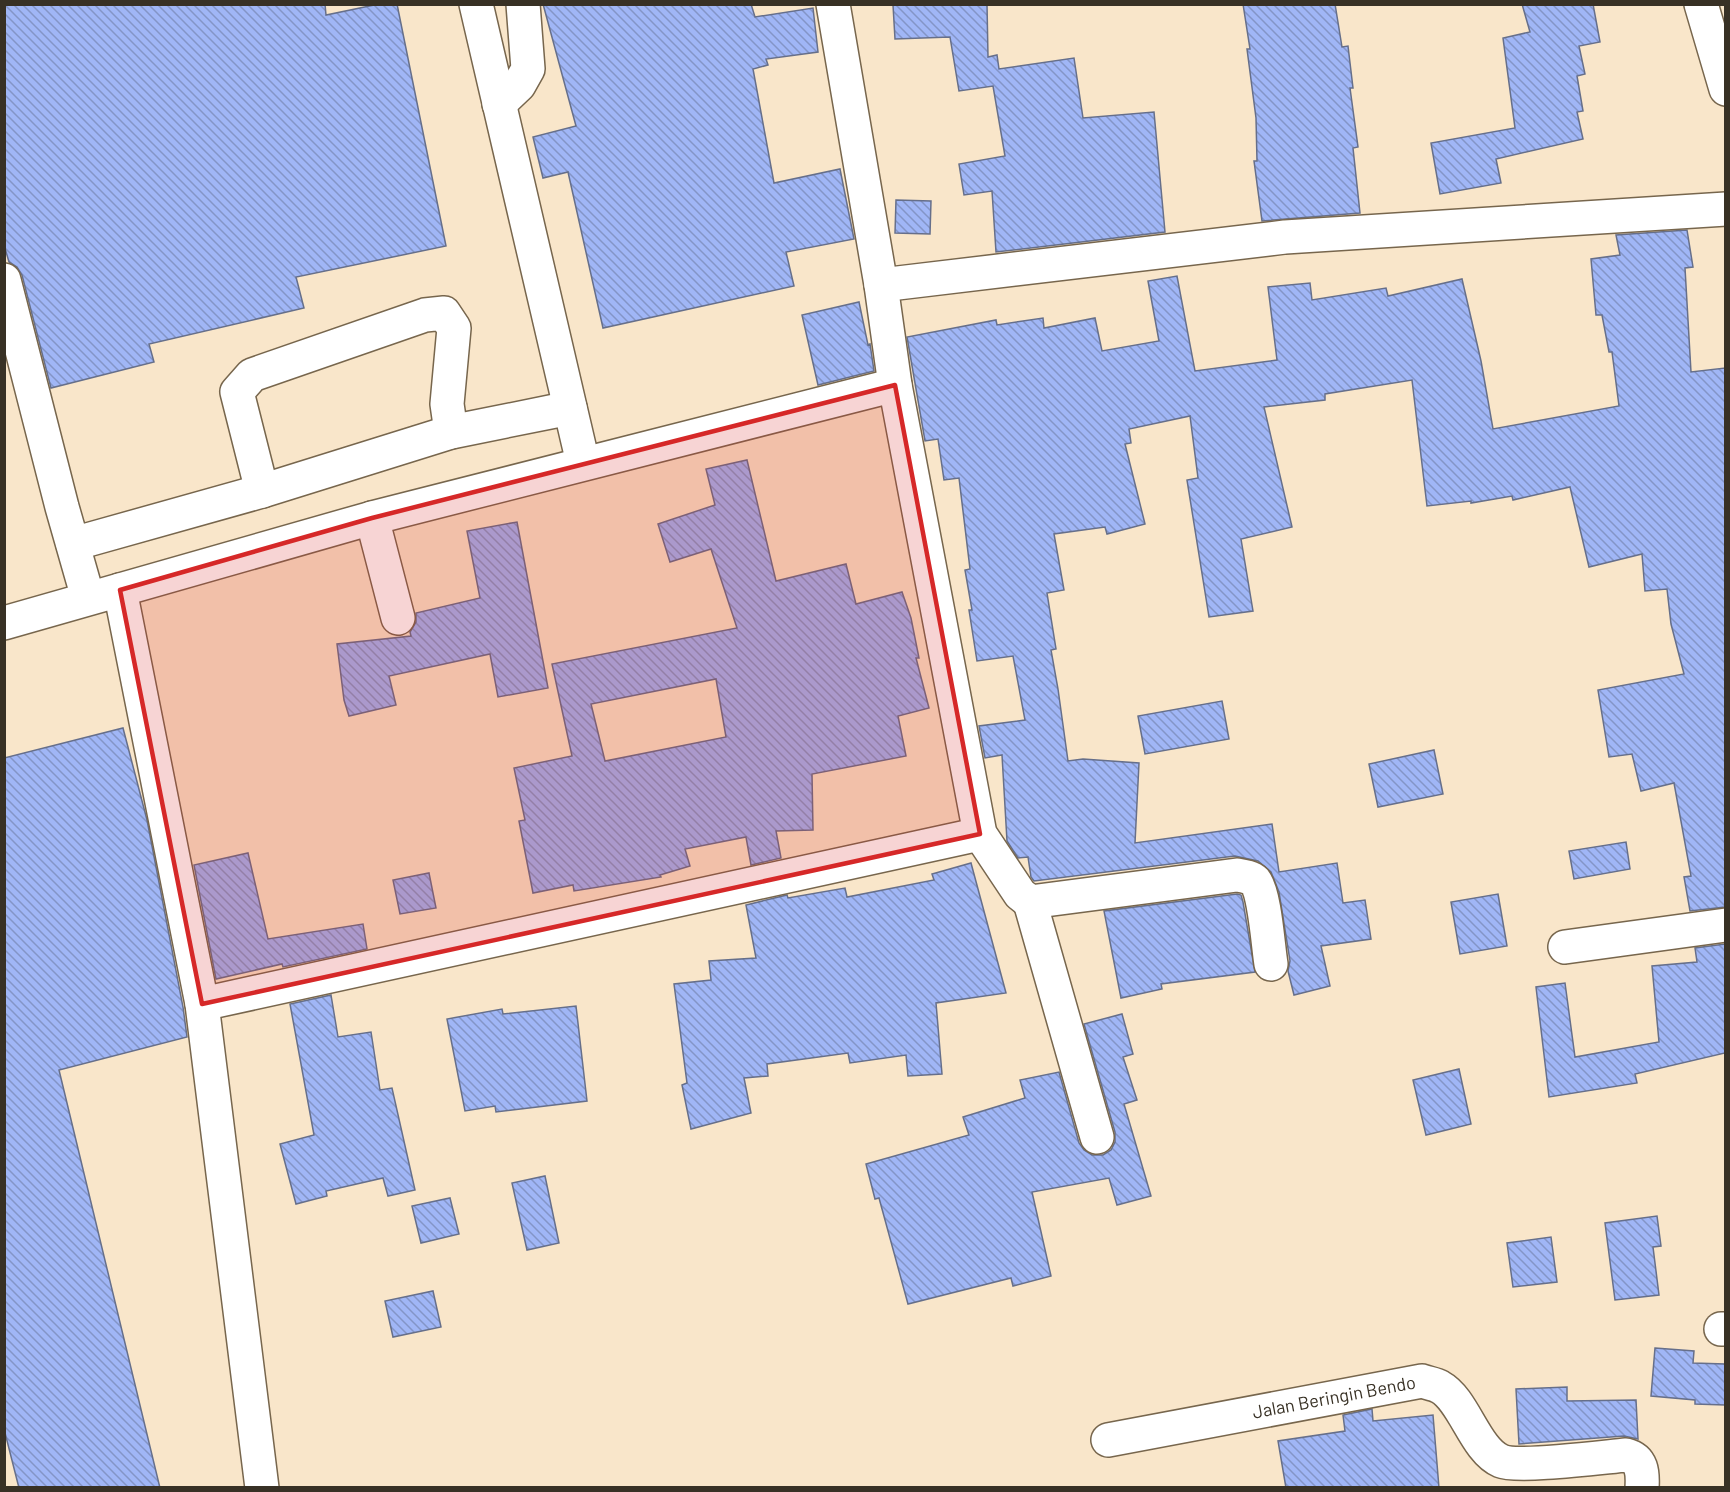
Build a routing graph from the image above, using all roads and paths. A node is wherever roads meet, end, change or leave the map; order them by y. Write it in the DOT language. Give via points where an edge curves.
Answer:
graph roads {
  1 [pos="476,4"];
  2 [pos="523,4"];
  3 [pos="833,4"];
  4 [pos="1701,4"];
  5 [pos="1725,89"];
  6 [pos="499,104"];
  7 [pos="1725,209"];
  8 [pos="4,280"];
  9 [pos="881,285"];
  10 [pos="895,385"];
  11 [pos="570,408"];
  12 [pos="451,432"];
  13 [pos="583,463"];
  14 [pos="262,491"];
  15 [pos="372,518"];
  16 [pos="73,544"];
  17 [pos="120,590"];
  18 [pos="88,598"];
  19 [pos="398,618"];
  20 [pos="4,623"];
  21 [pos="980,834"];
  22 [pos="1030,902"];
  23 [pos="1725,925"];
  24 [pos="1565,947"];
  25 [pos="1271,964"];
  26 [pos="202,1004"];
  27 [pos="1097,1137"];
  28 [pos="1108,1440"];
  29 [pos="262,1488"];
  30 [pos="1642,1488"];
  1 -- 6 [label="street"];
  2 -- 6 [label="street" via="528,69"];
  3 -- 9 [label="street"];
  4 -- 5 [label="street"];
  6 -- 11 [label="street"];
  7 -- 9 [label="street" via="1285,237"];
  8 -- 16 [label="street"];
  9 -- 10 [label="street"];
  10 -- 13 [label="street"];
  10 -- 21 [label="street"];
  11 -- 12 [label="street"];
  11 -- 13 [label="street"];
  12 -- 14 [label="street"];
  12 -- 14 [label="street" via="447,404 454,328 444,313 426,315 252,375 237,392"];
  13 -- 15 [label="street"];
  14 -- 16 [label="street"];
  15 -- 17 [label="street"];
  15 -- 19 [label="street"];
  16 -- 18 [label="street"];
  17 -- 18 [label="street"];
  17 -- 26 [label="street"];
  18 -- 20 [label="street"];
  21 -- 22 [label="street" via="1020,894"];
  21 -- 26 [label="street"];
  22 -- 25 [label="street" via="1237,875 1249,878 1255,881 1261,896"];
  22 -- 27 [label="street"];
  23 -- 24 [label="street"];
  26 -- 29 [label="street"];
  28 -- 30 [label="street, Jalan Beringin Bendo" via="1422,1381 1440,1387 1453,1400 1487,1450 1501,1462 1626,1455 1640,1464"];
}
